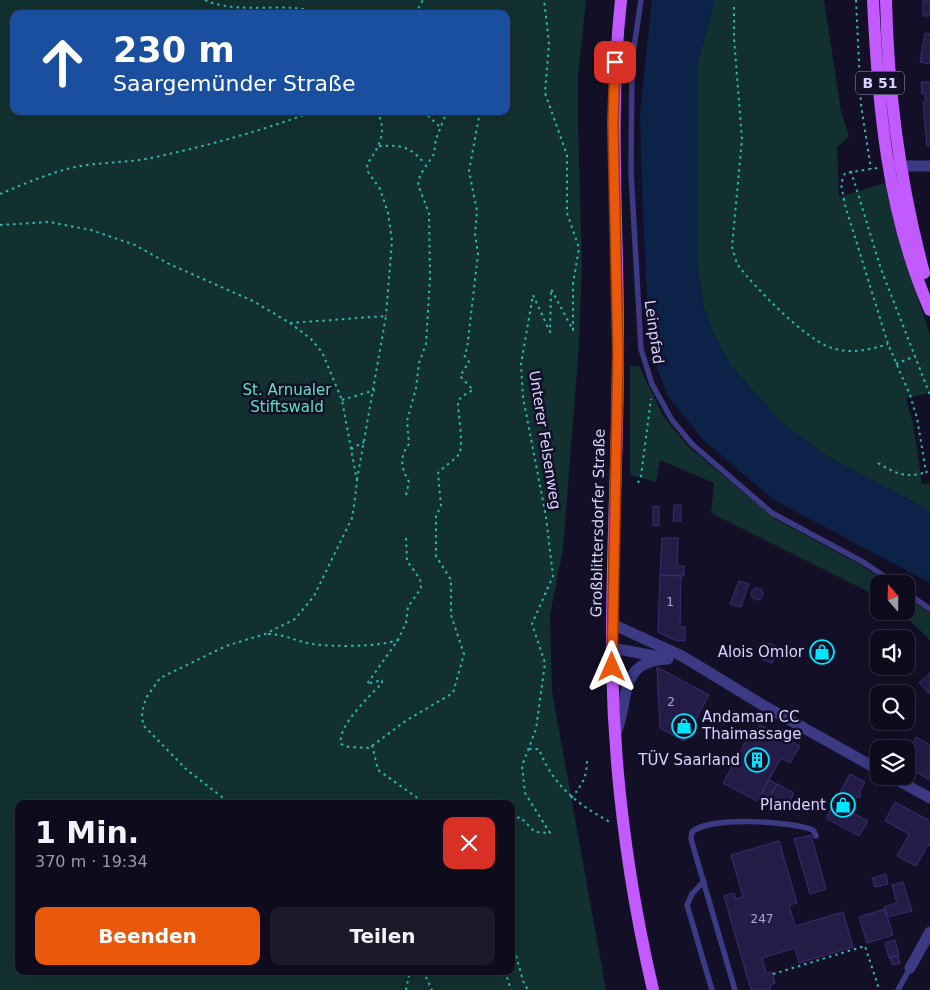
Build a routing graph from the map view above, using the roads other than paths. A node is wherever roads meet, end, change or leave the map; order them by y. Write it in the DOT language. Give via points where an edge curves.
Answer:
graph roads {
  1 [pos="620,0"];
  2 [pos="640,0"];
  3 [pos="873,0"];
  4 [pos="886,0"];
  5 [pos="895,166"];
  6 [pos="930,166"];
  7 [pos="930,294"];
  8 [pos="930,310"];
  9 [pos="882,575"];
  10 [pos="915,598"];
  11 [pos="930,609"];
  12 [pos="612,624"];
  13 [pos="612,648"];
  14 [pos="668,659"];
  15 [pos="696,667"];
  16 [pos="616,733"];
  17 [pos="870,765"];
  18 [pos="906,785"];
  19 [pos="930,798"];
  20 [pos="816,836"];
  21 [pos="704,881"];
  22 [pos="930,932"];
  23 [pos="910,968"];
  24 [pos="653,990"];
  25 [pos="712,990"];
  26 [pos="735,990"];
  27 [pos="898,990"];
  1 -- 12 [label="main road, Großblittersdorfer Straße" via="613,124 618,354"];
  2 -- 9 [label="lane, Leinpfad" via="632,61 632,172 640,349 652,384 677,426 714,464 778,517"];
  3 -- 5 [label="main road, B 51" via="884,133"];
  4 -- 5 [label="main road, B 51"];
  5 -- 6 [label="street"];
  5 -- 7 [label="main road, B 51"];
  5 -- 8 [label="main road, B 51" via="906,244"];
  10 -- 11 [label="lane"];
  12 -- 13 [label="main road, Großblittersdorfer Straße"];
  12 -- 15 [label="street" via="682,656"];
  13 -- 14 [label="street"];
  13 -- 16 [label="main road, Großblittersdorfer Straße"];
  14 -- 15 [label="street"];
  14 -- 16 [label="street" via="653,661 631,674 626,683 622,720"];
  15 -- 17 [label="street"];
  16 -- 24 [label="main road, Großblittersdorfer Straße" via="629,869"];
  18 -- 19 [label="street"];
  20 -- 21 [label="lane" via="808,828 784,824 702,824 692,832 691,839"];
  21 -- 25 [label="lane" via="692,894 688,906"];
  21 -- 26 [label="lane"];
  22 -- 23 [label="street"];
  23 -- 27 [label="lane"];
}
